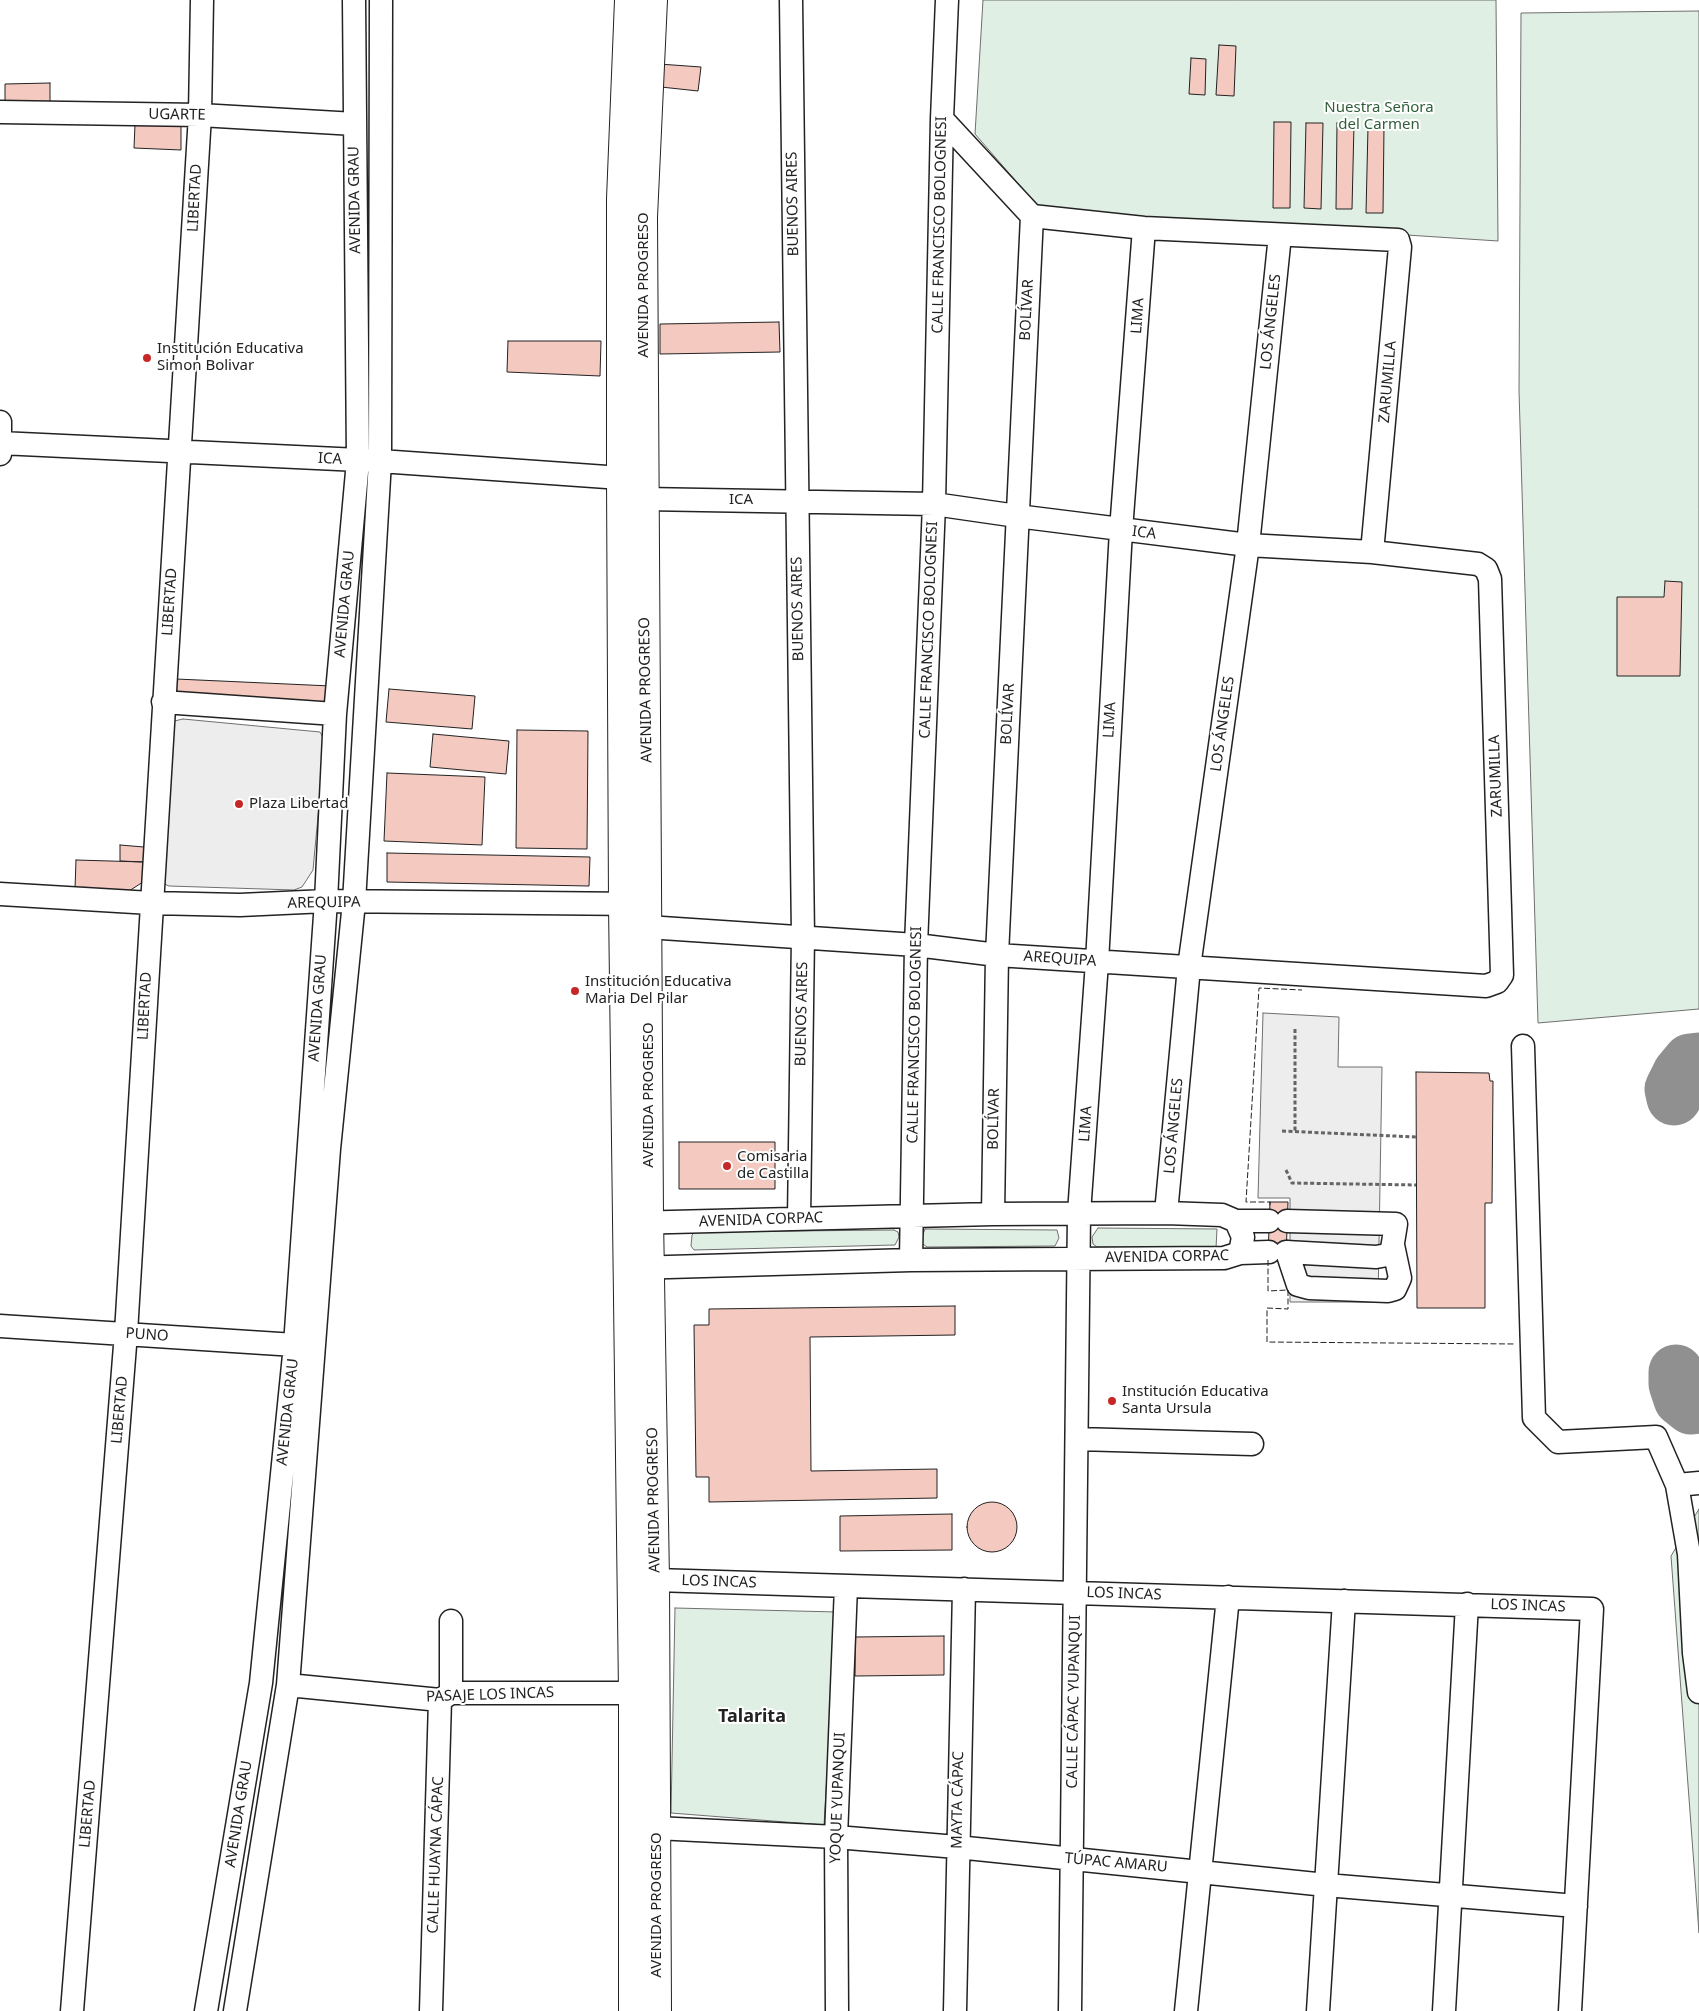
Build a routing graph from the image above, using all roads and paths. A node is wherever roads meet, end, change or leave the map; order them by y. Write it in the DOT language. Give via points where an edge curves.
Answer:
graph roads {
  1 [pos="202,0"];
  2 [pos="354,0"];
  3 [pos="381,0"];
  4 [pos="629,0"];
  5 [pos="653,0"];
  6 [pos="791,0"];
  7 [pos="947,0"];
  8 [pos="0,112"];
  9 [pos="200,115"];
  10 [pos="942,119"];
  11 [pos="355,124"];
  12 [pos="1032,216"];
  13 [pos="1144,228"];
  14 [pos="1280,235"];
  15 [pos="0,422"];
  16 [pos="0,443"];
  17 [pos="180,451"];
  18 [pos="0,454"];
  19 [pos="358,461"];
  20 [pos="380,461"];
  21 [pos="621,478"];
  22 [pos="644,499"];
  23 [pos="796,500"];
  24 [pos="934,504"];
  25 [pos="1016,516"];
  26 [pos="1121,530"];
  27 [pos="1248,545"];
  28 [pos="1372,552"];
  29 [pos="1486,569"];
  30 [pos="162,702"];
  31 [pos="335,714"];
  32 [pos="0,894"];
  33 [pos="326,901"];
  34 [pos="354,902"];
  35 [pos="151,903"];
  36 [pos="636,915"];
  37 [pos="803,936"];
  38 [pos="916,945"];
  39 [pos="997,956"];
  40 [pos="1097,962"];
  41 [pos="1190,967"];
  42 [pos="1497,982"];
  43 [pos="1295,1029"];
  44 [pos="1523,1046"];
  45 [pos="1282,1131"];
  46 [pos="1295,1132"];
  47 [pos="1416,1137"];
  48 [pos="1286,1170"];
  49 [pos="1416,1185"];
  50 [pos="1079,1213"];
  51 [pos="1166,1213"];
  52 [pos="993,1214"];
  53 [pos="912,1216"];
  54 [pos="799,1219"];
  55 [pos="1236,1221"];
  56 [pos="638,1223"];
  57 [pos="1393,1245"];
  58 [pos="1280,1252"];
  59 [pos="1240,1253"];
  60 [pos="1078,1258"];
  61 [pos="912,1260"];
  62 [pos="639,1268"];
  63 [pos="0,1326"];
  64 [pos="126,1333"];
  65 [pos="295,1345"];
  66 [pos="1078,1439"];
  67 [pos="1252,1444"];
  68 [pos="1699,1484"];
  69 [pos="1676,1485"];
  70 [pos="655,1580"];
  71 [pos="846,1586"];
  72 [pos="964,1589"];
  73 [pos="1076,1593"];
  74 [pos="1228,1598"];
  75 [pos="1344,1601"];
  76 [pos="1467,1604"];
  77 [pos="451,1621"];
  78 [pos="288,1685"];
  79 [pos="1699,1692"];
  80 [pos="633,1693"];
  81 [pos="445,1696"];
  82 [pos="656,1828"];
  83 [pos="836,1837"];
  84 [pos="957,1848"];
  85 [pos="1072,1859"];
  86 [pos="1199,1870"];
  87 [pos="1326,1885"];
  88 [pos="1451,1895"];
  89 [pos="1576,1906"];
  90 [pos="72,2011"];
  91 [pos="206,2011"];
  92 [pos="235,2011"];
  93 [pos="431,2011"];
  94 [pos="633,2011"];
  95 [pos="657,2011"];
  96 [pos="838,2011"];
  97 [pos="955,2011"];
  98 [pos="1070,2011"];
  99 [pos="1186,2011"];
  100 [pos="1318,2011"];
  101 [pos="1444,2011"];
  102 [pos="1570,2011"];
  1 -- 9 [label="street, LIBERTAD"];
  2 -- 11 [label="street, AVENIDA GRAU"];
  3 -- 20 [label="street, AVENIDA GRAU"];
  4 -- 21 [label="main road, AVENIDA PROGRESO" via="621,199"];
  5 -- 22 [label="main road, AVENIDA PROGRESO" via="643,216"];
  6 -- 23 [label="street, BUENOS AIRES"];
  7 -- 10 [label="street, CALLE FRANCISCO BOLOGNESI"];
  8 -- 9 [label="street, UGARTE"];
  9 -- 11 [label="street, UGARTE"];
  9 -- 17 [label="street, LIBERTAD"];
  10 -- 12 [label="street"];
  10 -- 24 [label="street, CALLE FRANCISCO BOLOGNESI"];
  11 -- 19 [label="street, AVENIDA GRAU"];
  12 -- 13 [label="street"];
  12 -- 25 [label="street, BOLÍVAR"];
  13 -- 14 [label="street"];
  13 -- 26 [label="street, LIMA"];
  14 -- 27 [label="street, LOS ÁNGELES"];
  14 -- 28 [label="street, ZARUMILLA" via="1398,240 1400,243"];
  15 -- 16 [label="street"];
  16 -- 17 [label="street, ICA"];
  16 -- 18 [label="street"];
  17 -- 19 [label="street, ICA"];
  17 -- 30 [label="street, LIBERTAD"];
  19 -- 20 [label="street, ICA"];
  19 -- 31 [label="street, AVENIDA GRAU"];
  20 -- 21 [label="street, ICA"];
  20 -- 34 [label="street, AVENIDA GRAU"];
  21 -- 22 [label="street"];
  21 -- 36 [label="main road, AVENIDA PROGRESO"];
  22 -- 23 [label="street, ICA"];
  22 -- 36 [label="main road, AVENIDA PROGRESO"];
  23 -- 24 [label="street, ICA"];
  23 -- 37 [label="street, BUENOS AIRES"];
  24 -- 25 [label="street, ICA"];
  24 -- 38 [label="street, CALLE FRANCISCO BOLOGNESI"];
  25 -- 26 [label="street, ICA"];
  25 -- 39 [label="street, BOLÍVAR"];
  26 -- 27 [label="street, ICA"];
  26 -- 40 [label="street, LIMA"];
  27 -- 28 [label="street, ICA"];
  27 -- 41 [label="street, LOS ÁNGELES"];
  28 -- 29 [label="street, ICA" via="1478,564"];
  29 -- 42 [label="street, ZARUMILLA" via="1490,589 1502,974"];
  30 -- 31 [label="street"];
  30 -- 35 [label="street, LIBERTAD"];
  31 -- 33 [label="street, AVENIDA GRAU"];
  32 -- 35 [label="street, AREQUIPA"];
  33 -- 34 [label="street, AREQUIPA"];
  33 -- 35 [label="street, AREQUIPA" via="240,905"];
  33 -- 65 [label="street, AVENIDA GRAU"];
  34 -- 36 [label="street, AREQUIPA"];
  34 -- 78 [label="street, AVENIDA GRAU" via="328,1149"];
  35 -- 64 [label="street, LIBERTAD"];
  36 -- 37 [label="street, AREQUIPA"];
  36 -- 56 [label="main road, AVENIDA PROGRESO"];
  37 -- 38 [label="street, AREQUIPA"];
  37 -- 54 [label="street, BUENOS AIRES"];
  38 -- 39 [label="street, AREQUIPA"];
  38 -- 53 [label="street, CALLE FRANCISCO BOLOGNESI"];
  39 -- 40 [label="street, AREQUIPA"];
  39 -- 52 [label="street, BOLÍVAR"];
  40 -- 41 [label="street, AREQUIPA"];
  40 -- 50 [label="street, LIMA"];
  41 -- 42 [label="street, AREQUIPA" via="1486,986"];
  41 -- 51 [label="street, LOS ÁNGELES"];
  43 -- 46 [label="path"];
  44 -- 69 [label="street" via="1534,1418 1558,1442 1656,1437"];
  45 -- 46 [label="path"];
  46 -- 47 [label="path"];
  48 -- 49 [label="path" via="1292,1183"];
  50 -- 51 [label="street, AVENIDA CORPAC"];
  50 -- 52 [label="street, AVENIDA CORPAC"];
  50 -- 60 [label="street, CALLE CÁPAC YUPANQUI"];
  51 -- 55 [label="street, AVENIDA CORPAC" via="1222,1215"];
  52 -- 53 [label="street, AVENIDA CORPAC"];
  53 -- 54 [label="street, AVENIDA CORPAC"];
  53 -- 61 [label="street, CALLE FRANCISCO BOLOGNESI"];
  54 -- 56 [label="street, AVENIDA CORPAC"];
  55 -- 57 [label="street" via="1396,1224"];
  55 -- 59 [label="street, AVENIDA CORPAC" via="1243,1237"];
  56 -- 62 [label="main road, AVENIDA PROGRESO"];
  57 -- 58 [label="street" via="1387,1255 1376,1257"];
  57 -- 58 [label="street" via="1400,1278 1395,1289 1388,1291 1298,1285"];
  58 -- 59 [label="street"];
  59 -- 60 [label="street, AVENIDA CORPAC" via="1224,1258"];
  60 -- 61 [label="street, AVENIDA CORPAC"];
  60 -- 66 [label="street, CALLE CÁPAC YUPANQUI"];
  61 -- 62 [label="street, AVENIDA CORPAC"];
  62 -- 70 [label="main road, AVENIDA PROGRESO"];
  62 -- 80 [label="main road, AVENIDA PROGRESO"];
  63 -- 64 [label="street, PUNO"];
  64 -- 65 [label="street, PUNO"];
  64 -- 90 [label="street, LIBERTAD"];
  65 -- 91 [label="street, AVENIDA GRAU" via="261,1683"];
  66 -- 67 [label="street"];
  66 -- 73 [label="street, CALLE CÁPAC YUPANQUI"];
  68 -- 69 [label="street"];
  69 -- 79 [label="street" via="1688,1554"];
  70 -- 71 [label="street, LOS INCAS"];
  70 -- 82 [label="main road, AVENIDA PROGRESO"];
  71 -- 72 [label="street, LOS INCAS"];
  71 -- 83 [label="street, YOQUE YUPANQUI"];
  72 -- 73 [label="street, LOS INCAS"];
  72 -- 84 [label="street, MAYTA CÁPAC"];
  73 -- 74 [label="street, LOS INCAS"];
  73 -- 85 [label="street, CALLE CÁPAC YUPANQUI"];
  74 -- 75 [label="street, LOS INCAS"];
  74 -- 86 [label="street"];
  75 -- 76 [label="street, LOS INCAS"];
  75 -- 87 [label="street"];
  76 -- 88 [label="street"];
  76 -- 89 [label="street, LOS INCAS" via="1592,1608"];
  77 -- 81 [label="street, CALLE HUAYNA CÁPAC"];
  78 -- 81 [label="street, PASAJE LOS INCAS"];
  78 -- 92 [label="street, AVENIDA GRAU"];
  80 -- 81 [label="street, PASAJE LOS INCAS"];
  80 -- 94 [label="main road, AVENIDA PROGRESO"];
  81 -- 93 [label="street, CALLE HUAYNA CÁPAC"];
  82 -- 83 [label="street, TÚPAC AMARU"];
  82 -- 95 [label="main road, AVENIDA PROGRESO"];
  83 -- 84 [label="street, TÚPAC AMARU"];
  83 -- 96 [label="street, YOQUE YUPANQUI"];
  84 -- 85 [label="street, TÚPAC AMARU"];
  84 -- 97 [label="street, MAYTA CÁPAC"];
  85 -- 86 [label="street, TÚPAC AMARU"];
  85 -- 98 [label="street, CALLE CÁPAC YUPANQUI"];
  86 -- 87 [label="street, TÚPAC AMARU"];
  86 -- 99 [label="street"];
  87 -- 88 [label="street, TÚPAC AMARU"];
  87 -- 100 [label="street"];
  88 -- 89 [label="street, TÚPAC AMARU"];
  88 -- 101 [label="street"];
  89 -- 102 [label="street"];
}
